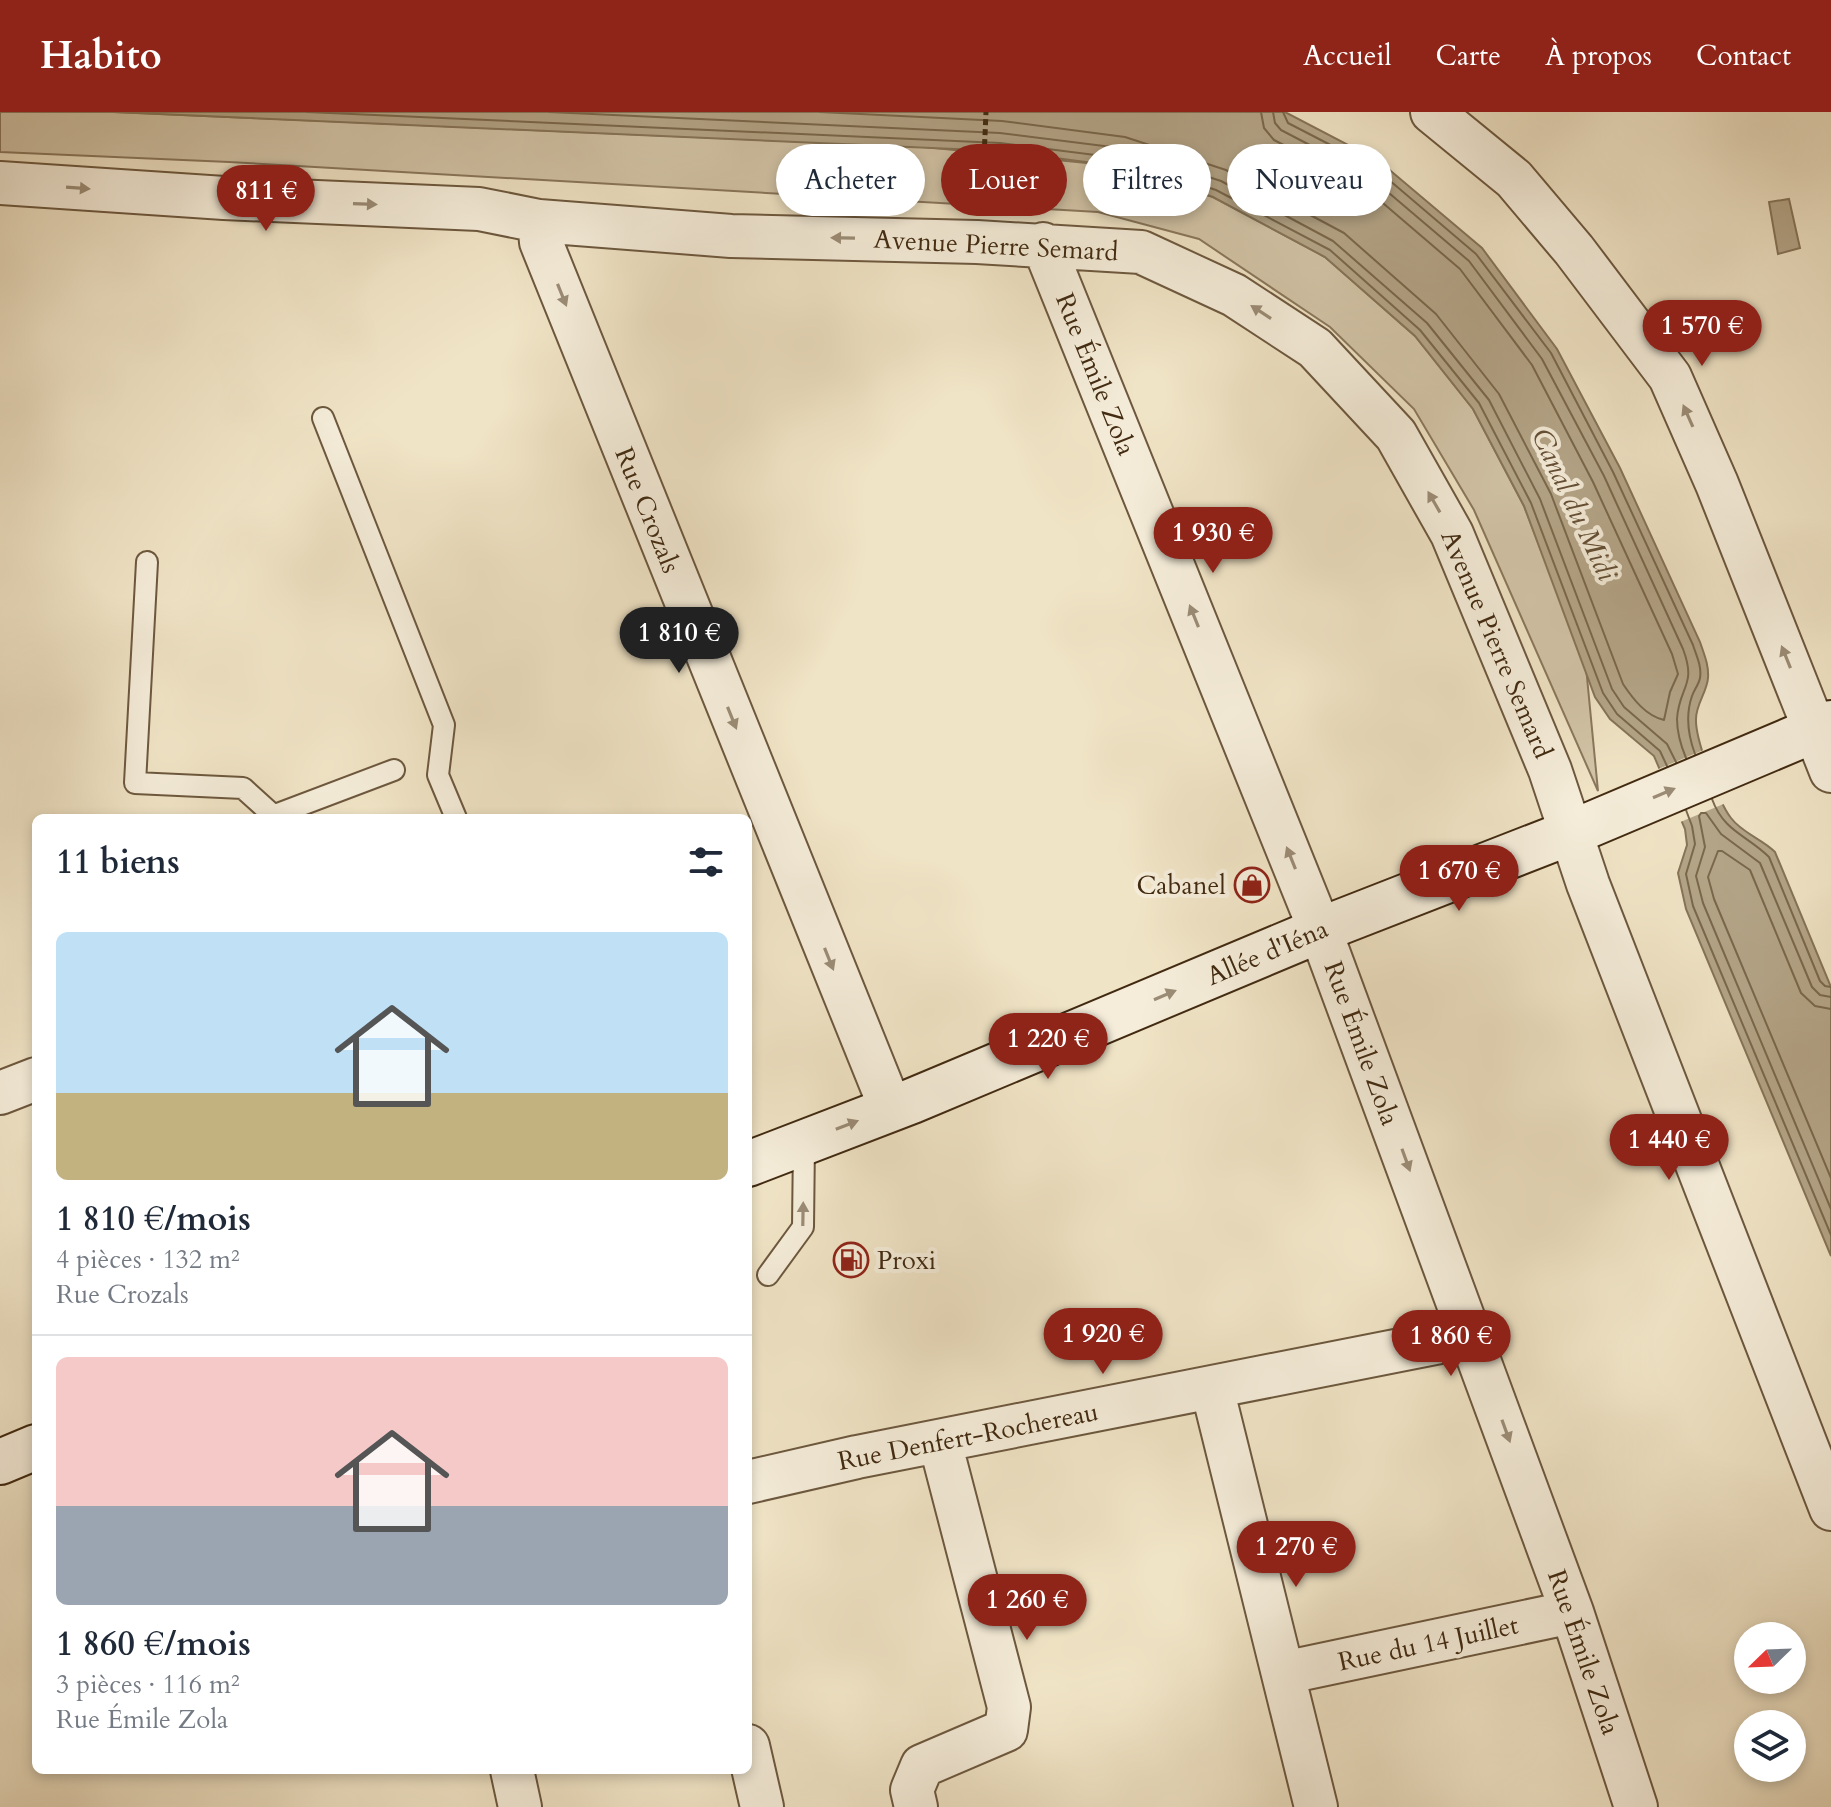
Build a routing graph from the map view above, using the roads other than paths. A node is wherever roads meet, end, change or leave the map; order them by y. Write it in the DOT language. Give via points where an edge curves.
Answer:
graph roads {
  1 [pos="1432,112"];
  2 [pos="0,183"];
  3 [pos="539,221"];
  4 [pos="1043,244"];
  5 [pos="323,418"];
  6 [pos="147,562"];
  7 [pos="1822,726"];
  8 [pos="394,770"];
  9 [pos="1831,771"];
  10 [pos="273,814"];
  11 [pos="284,814"];
  12 [pos="454,814"];
  13 [pos="1582,828"];
  14 [pos="1320,930"];
  15 [pos="32,1081"];
  16 [pos="0,1093"];
  17 [pos="891,1109"];
  18 [pos="804,1142"];
  19 [pos="752,1162"];
  20 [pos="768,1275"];
  21 [pos="1471,1336"];
  22 [pos="1212,1388"];
  23 [pos="940,1442"];
  24 [pos="32,1449"];
  25 [pos="0,1462"];
  26 [pos="752,1481"];
  27 [pos="1831,1509"];
  28 [pos="1572,1612"];
  29 [pos="1283,1673"];
  30 [pos="752,1763"];
  31 [pos="513,1774"];
  32 [pos="520,1807"];
  33 [pos="762,1807"];
  34 [pos="916,1807"];
  35 [pos="1316,1807"];
  36 [pos="1636,1807"];
  7 -- 1 [label="street, one-way" via="1670,377 1514,179"];
  2 -- 3 [label="street, Avenue Pierre Semard, one-way" via="479,209"];
  4 -- 3 [label="street, Avenue Pierre Semard, one-way" via="731,236"];
  3 -- 17 [label="street, Rue Crozals, one-way" via="541,242"];
  13 -- 4 [label="street, Avenue Pierre Semard, one-way" via="1550,770 1452,534 1396,435 1315,348 1234,295 1141,252"];
  14 -- 4 [label="street, Rue Émile Zola, one-way"];
  5 -- 12 [label="lane" via="444,725 438,775"];
  6 -- 10 [label="lane" via="135,783 243,788"];
  7 -- 9 [label="street"];
  13 -- 7 [label="main road, Allée d'Iéna, one-way"];
  8 -- 11 [label="lane"];
  13 -- 14 [label="main road, Allée d'Iéna"];
  13 -- 27 [label="street, Avenue Pierre Semard" via="1588,884"];
  17 -- 14 [label="main road, Allée d'Iéna, one-way"];
  14 -- 21 [label="street, Rue Émile Zola, one-way"];
  15 -- 16 [label="street"];
  18 -- 17 [label="main road, Allée d'Iéna, one-way"];
  18 -- 19 [label="main road, Allée d'Iéna"];
  20 -- 18 [label="lane, one-way" via="803,1227"];
  21 -- 22 [label="street, Rue Denfert-Rochereau"];
  21 -- 28 [label="street, Rue Émile Zola, one-way"];
  22 -- 23 [label="street, Rue Denfert-Rochereau"];
  22 -- 29 [label="street"];
  23 -- 26 [label="street, Rue Denfert-Rochereau"];
  23 -- 34 [label="street" via="1009,1707 1006,1730 922,1766 912,1790"];
  24 -- 25 [label="main road"];
  28 -- 29 [label="street, Rue du 14 Juillet"];
  28 -- 36 [label="street, Rue Émile Zola"];
  29 -- 35 [label="street"];
  30 -- 33 [label="street"];
  31 -- 32 [label="street"];
}
